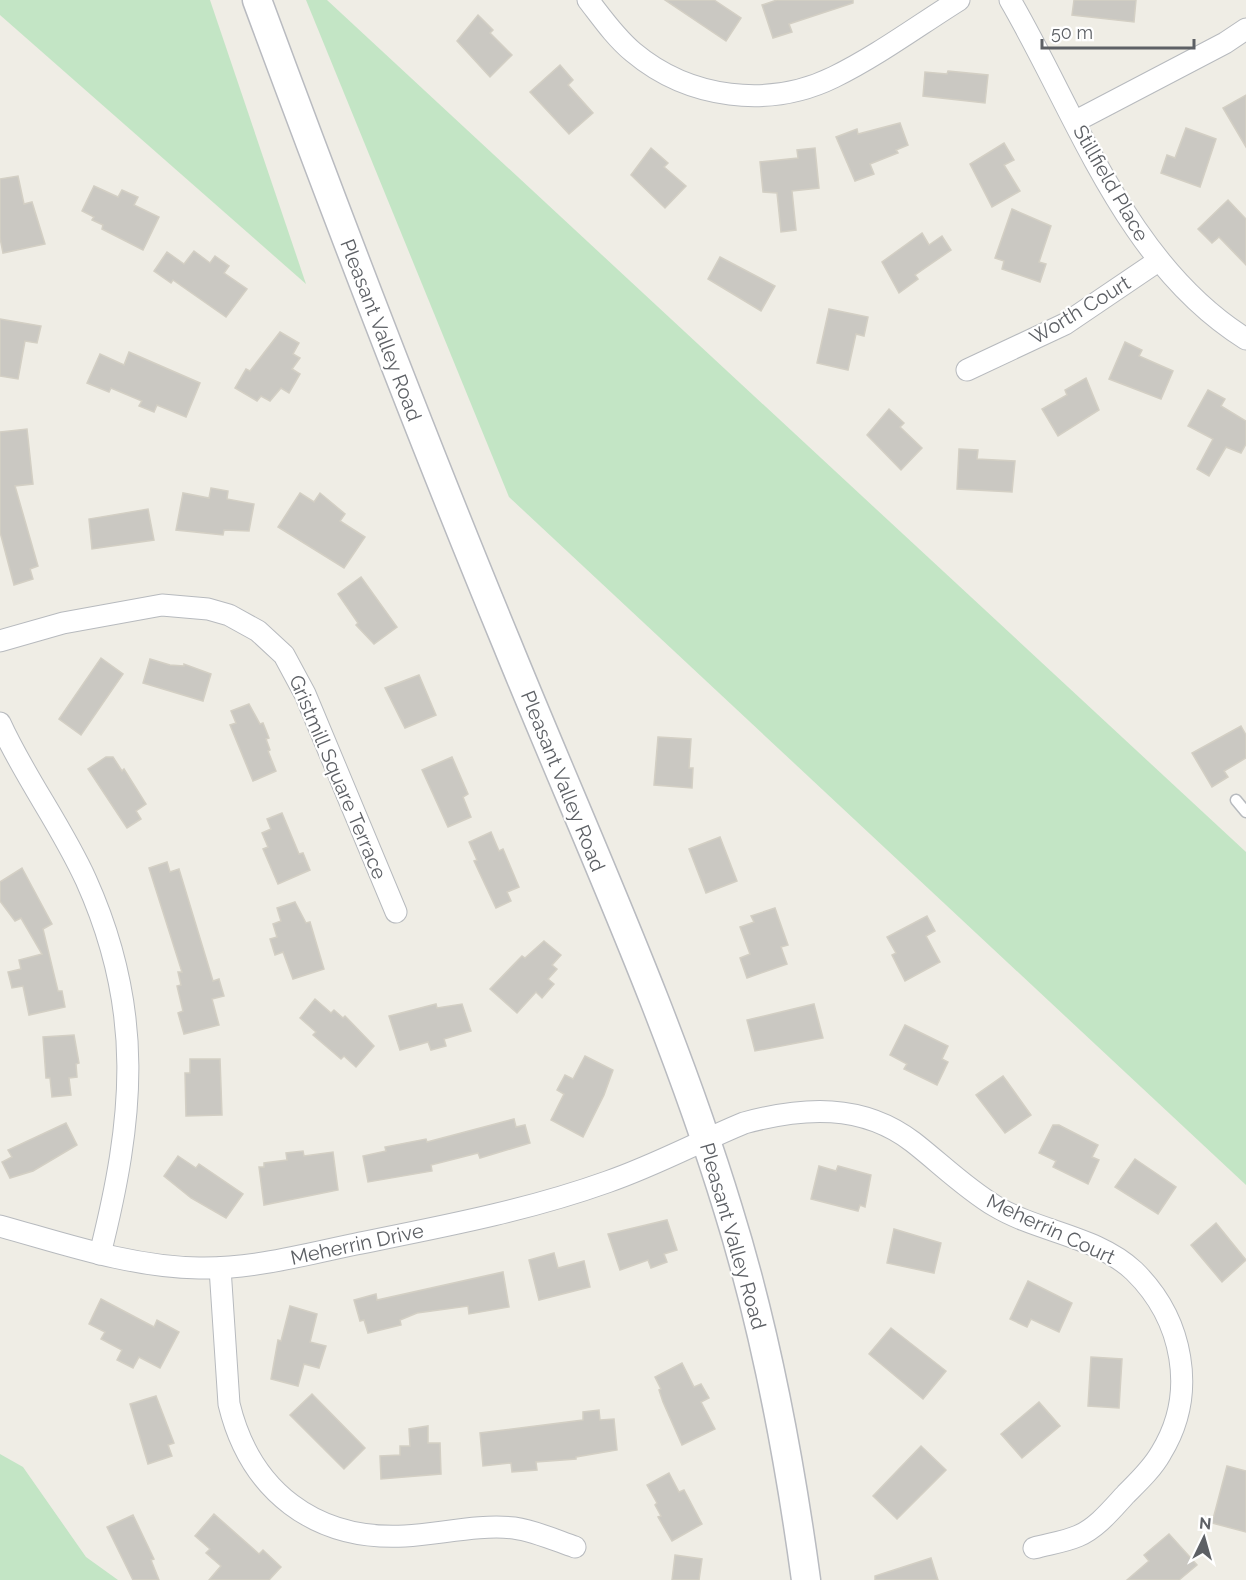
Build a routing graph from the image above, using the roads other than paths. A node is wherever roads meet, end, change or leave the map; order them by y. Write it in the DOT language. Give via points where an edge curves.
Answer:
graph roads {
  1 [pos="257,0"];
  2 [pos="588,0"];
  3 [pos="959,0"];
  4 [pos="1010,0"];
  5 [pos="1246,29"];
  6 [pos="1076,121"];
  7 [pos="1158,261"];
  8 [pos="1246,339"];
  9 [pos="967,370"];
  10 [pos="0,640"];
  11 [pos="0,723"];
  12 [pos="1236,800"];
  13 [pos="1246,812"];
  14 [pos="396,912"];
  15 [pos="705,1140"];
  16 [pos="0,1226"];
  17 [pos="100,1254"];
  18 [pos="220,1268"];
  19 [pos="575,1547"];
  20 [pos="1034,1548"];
  21 [pos="806,1580"];
  1 -- 15 [label="main road, Pleasant Valley Road" via="403,390 643,975"];
  2 -- 3 [label="street" via="632,52 668,76 713,92 759,96 806,88 835,77"];
  4 -- 6 [label="street, Stillfield Place"];
  5 -- 6 [label="street"];
  6 -- 7 [label="street, Stillfield Place" via="1137,233"];
  7 -- 8 [label="street, Stillfield Place" via="1216,317"];
  7 -- 9 [label="street, Worth Court" via="1065,324"];
  10 -- 14 [label="street, Gristmill Square Terrace" via="63,623 162,605 208,609 258,631 284,655 305,694"];
  11 -- 17 [label="street" via="86,880 118,980 128,1048 128,1114 117,1188"];
  12 -- 13 [label="lane"];
  15 -- 18 [label="street, Meherrin Drive" via="609,1181 528,1206 254,1265"];
  15 -- 20 [label="street, Meherrin Court" via="744,1123 808,1110 868,1118 911,1140 996,1207 1098,1248 1132,1269 1147,1284 1167,1314 1180,1351 1179,1411 1172,1431 1161,1454 1104,1517 1078,1536"];
  15 -- 21 [label="main road, Pleasant Valley Road" via="729,1210 772,1375"];
  16 -- 17 [label="street, Meherrin Drive"];
  17 -- 18 [label="street, Meherrin Drive" via="156,1265"];
  18 -- 19 [label="street" via="233,1422 252,1464 285,1501 319,1522 359,1535 405,1536 512,1528"];
}
